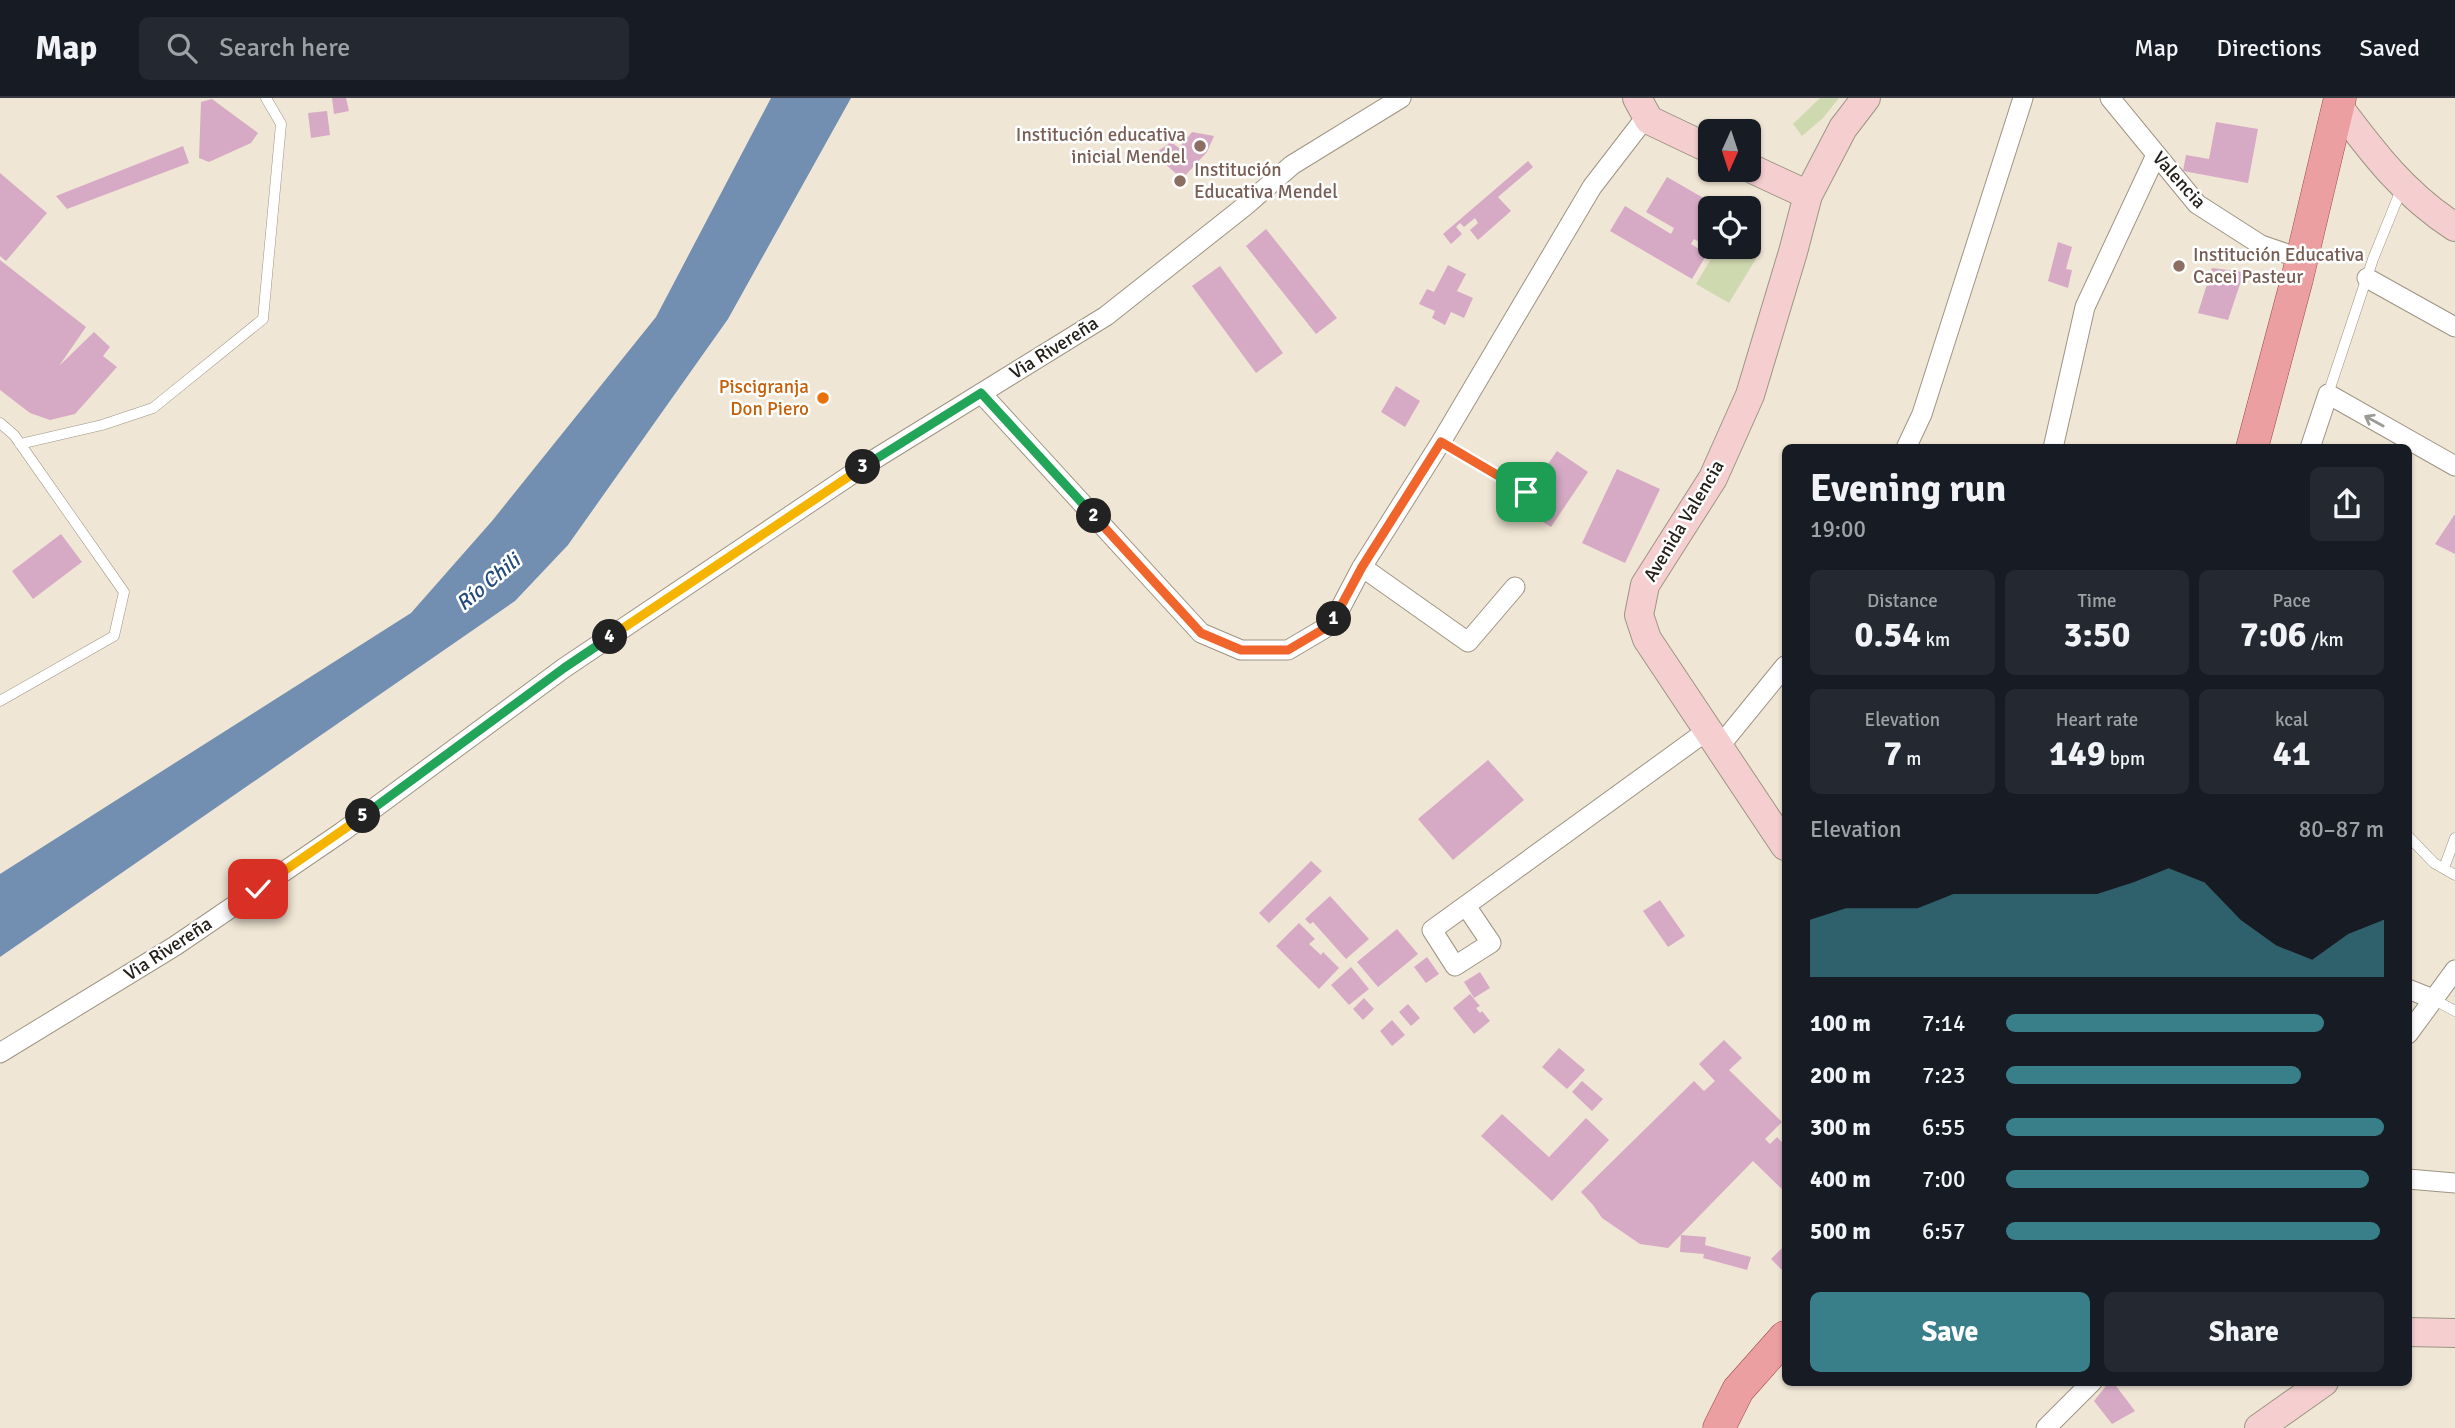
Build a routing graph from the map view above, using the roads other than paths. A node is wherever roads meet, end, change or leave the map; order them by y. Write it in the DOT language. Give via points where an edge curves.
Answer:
graph roads {
  1 [pos="266,98"];
  2 [pos="1401,98"];
  3 [pos="1866,98"];
  4 [pos="2023,98"];
  5 [pos="2110,98"];
  6 [pos="2339,102"];
  7 [pos="1643,109"];
  8 [pos="1698,142"];
  9 [pos="2155,155"];
  10 [pos="1761,173"];
  11 [pos="2403,186"];
  12 [pos="1808,195"];
  13 [pos="2455,227"];
  14 [pos="2302,259"];
  15 [pos="2367,278"];
  16 [pos="2455,327"];
  17 [pos="981,393"];
  18 [pos="2328,394"];
  19 [pos="0,423"];
  20 [pos="1441,442"];
  21 [pos="20,444"];
  22 [pos="1908,444"];
  23 [pos="2054,444"];
  24 [pos="2253,444"];
  25 [pos="2311,444"];
  26 [pos="2455,466"];
  27 [pos="1526,492"];
  28 [pos="1362,567"];
  29 [pos="1514,587"];
  30 [pos="1782,669"];
  31 [pos="0,701"];
  32 [pos="1713,738"];
  33 [pos="2455,838"];
  34 [pos="2412,840"];
  35 [pos="1782,842"];
  36 [pos="2444,868"];
  37 [pos="2455,875"];
  38 [pos="1466,906"];
  39 [pos="2455,970"];
  40 [pos="2412,991"];
  41 [pos="2433,999"];
  42 [pos="2455,1011"];
  43 [pos="2412,1028"];
  44 [pos="0,1053"];
  45 [pos="2412,1180"];
  46 [pos="2455,1183"];
  47 [pos="2412,1332"];
  48 [pos="2455,1333"];
  49 [pos="1782,1340"];
  50 [pos="2088,1386"];
  51 [pos="2318,1386"];
  52 [pos="1718,1428"];
  53 [pos="2046,1428"];
  54 [pos="2259,1428"];
  1 -- 21 [label="lane" via="281,124 263,319 153,408"];
  2 -- 17 [label="street, Via Rivereña" via="1292,165 1106,316"];
  3 -- 12 [label="street, Avenida Valencia" via="1843,128"];
  4 -- 22 [label="street" via="1922,414"];
  5 -- 9 [label="street, Valencia"];
  6 -- 11 [label="street"];
  6 -- 14 [label="main road"];
  7 -- 8 [label="street"];
  7 -- 20 [label="street" via="1639,126 1592,187"];
  9 -- 14 [label="street, Valencia" via="2197,204 2261,245"];
  9 -- 23 [label="street" via="2085,307"];
  10 -- 12 [label="street"];
  11 -- 13 [label="street"];
  11 -- 15 [label="lane"];
  12 -- 32 [label="street, Avenida Valencia" via="1750,395 1713,478 1644,585 1639,615 1647,639"];
  14 -- 24 [label="main road"];
  15 -- 16 [label="street"];
  15 -- 18 [label="lane"];
  17 -- 28 [label="street" via="1201,633 1241,650 1288,650 1332,624"];
  17 -- 44 [label="street, Via Rivereña" via="870,462 564,668 341,832 186,938"];
  18 -- 25 [label="street"];
  26 -- 18 [label="street, one-way"];
  19 -- 21 [label="lane"];
  20 -- 27 [label="lane"];
  20 -- 28 [label="street"];
  21 -- 31 [label="lane" via="124,592 114,636"];
  28 -- 29 [label="street" via="1468,642"];
  30 -- 32 [label="street"];
  32 -- 35 [label="street, Avenida Valencia"];
  32 -- 38 [label="street"];
  33 -- 36 [label="lane"];
  34 -- 36 [label="lane"];
  36 -- 37 [label="lane"];
  39 -- 41 [label="street"];
  40 -- 41 [label="street"];
  41 -- 42 [label="lane"];
  41 -- 43 [label="street"];
  45 -- 46 [label="street"];
  47 -- 48 [label="street"];
  49 -- 52 [label="main road" via="1738,1390"];
  50 -- 53 [label="street"];
  51 -- 54 [label="street"];
}
